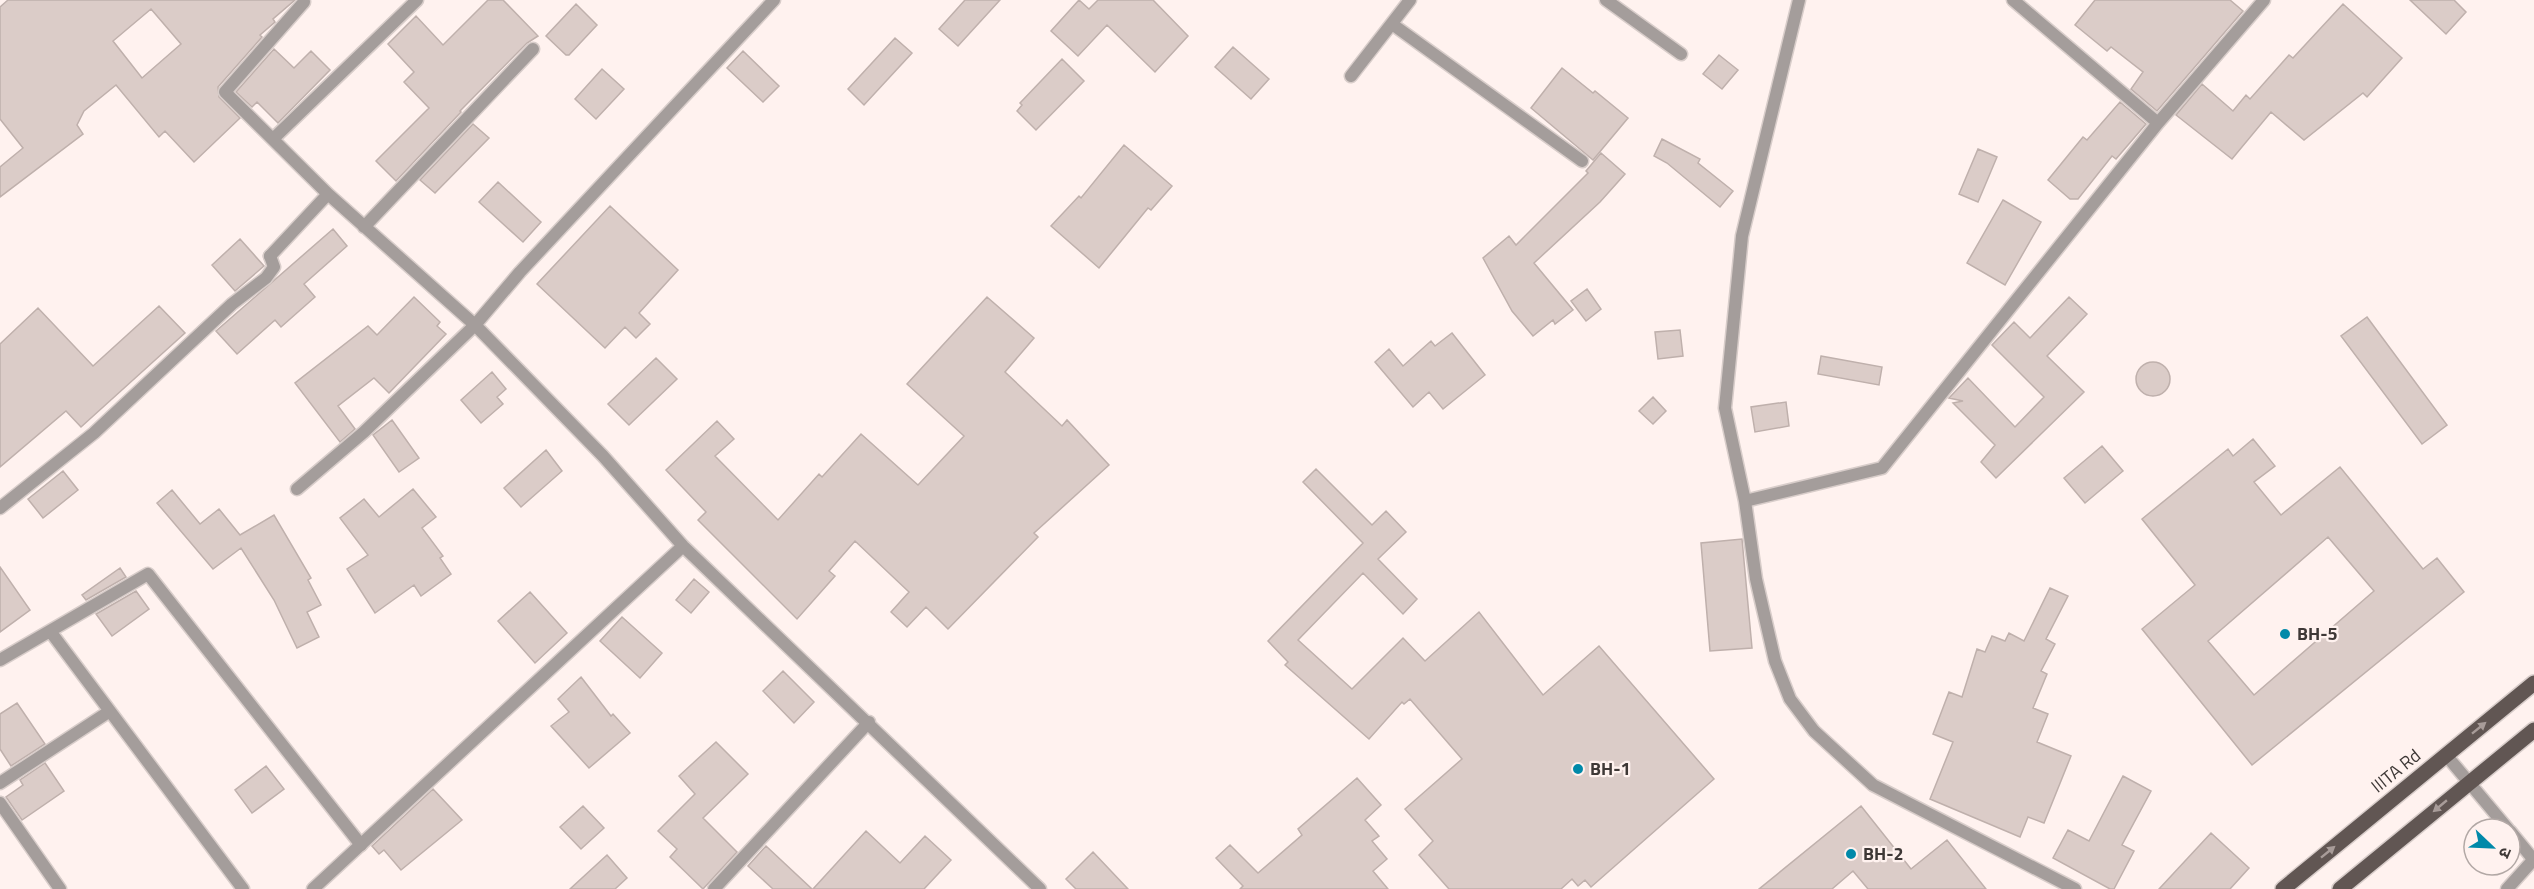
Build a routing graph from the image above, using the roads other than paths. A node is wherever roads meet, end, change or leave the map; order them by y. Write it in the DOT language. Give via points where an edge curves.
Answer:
graph roads {
  1 [pos="417,0"];
  2 [pos="774,0"];
  3 [pos="1410,0"];
  4 [pos="1606,0"];
  5 [pos="1799,0"];
  6 [pos="2013,0"];
  7 [pos="2264,0"];
  8 [pos="304,2"];
  9 [pos="1392,24"];
  10 [pos="533,49"];
  11 [pos="1681,54"];
  12 [pos="1351,75"];
  13 [pos="2158,123"];
  14 [pos="273,139"];
  15 [pos="1582,161"];
  16 [pos="328,194"];
  17 [pos="364,226"];
  18 [pos="475,325"];
  19 [pos="297,489"];
  20 [pos="1745,501"];
  21 [pos="0,508"];
  22 [pos="683,546"];
  23 [pos="50,631"];
  24 [pos="0,660"];
  25 [pos="2534,683"];
  26 [pos="110,711"];
  27 [pos="869,722"];
  28 [pos="2534,730"];
  29 [pos="2446,755"];
  30 [pos="2469,782"];
  31 [pos="0,783"];
  32 [pos="0,803"];
  33 [pos="2498,817"];
  34 [pos="361,844"];
  35 [pos="2522,845"];
  36 [pos="2534,859"];
  37 [pos="60,889"];
  38 [pos="243,889"];
  39 [pos="313,889"];
  40 [pos="714,889"];
  41 [pos="1040,889"];
  42 [pos="2076,889"];
  43 [pos="2283,889"];
  44 [pos="2340,889"];
  45 [pos="2507,889"];
  1 -- 14 [label="street"];
  2 -- 18 [label="street"];
  3 -- 9 [label="street"];
  4 -- 11 [label="street"];
  5 -- 20 [label="street" via="1742,236 1725,408"];
  6 -- 13 [label="street"];
  7 -- 13 [label="street"];
  8 -- 14 [label="street" via="225,92"];
  9 -- 12 [label="street"];
  9 -- 15 [label="street"];
  10 -- 17 [label="street"];
  13 -- 20 [label="street" via="1882,468"];
  14 -- 16 [label="street"];
  16 -- 17 [label="street"];
  16 -- 21 [label="street" via="270,256 274,267 266,279 232,304 93,433"];
  17 -- 18 [label="street"];
  18 -- 19 [label="street" via="364,432"];
  18 -- 22 [label="street" via="603,456"];
  20 -- 42 [label="street" via="1756,579 1775,661 1790,699 1815,731 1873,785"];
  22 -- 27 [label="street"];
  22 -- 34 [label="street"];
  23 -- 24 [label="street"];
  23 -- 26 [label="street"];
  23 -- 34 [label="street" via="148,573"];
  29 -- 25 [label="main road, IIITA Rd, one-way"];
  26 -- 31 [label="street"];
  26 -- 38 [label="street"];
  27 -- 40 [label="street"];
  27 -- 41 [label="street"];
  28 -- 30 [label="main road"];
  29 -- 30 [label="street"];
  43 -- 29 [label="main road, IIITA Rd, one-way"];
  30 -- 33 [label="street"];
  30 -- 44 [label="main road, one-way"];
  32 -- 37 [label="street"];
  34 -- 39 [label="street"];
  35 -- 36 [label="street"];
  36 -- 45 [label="street"];
}
